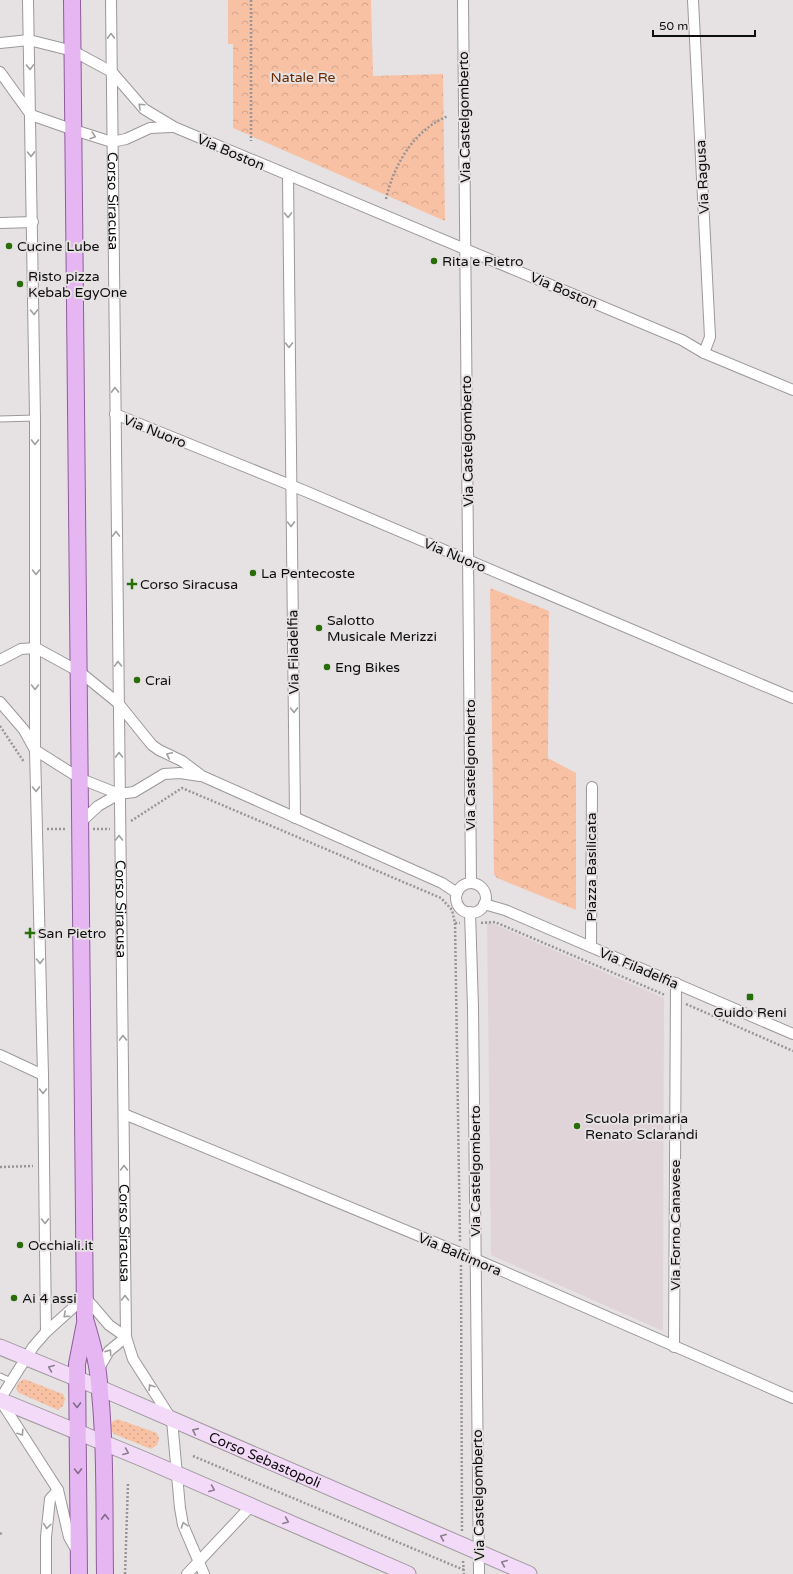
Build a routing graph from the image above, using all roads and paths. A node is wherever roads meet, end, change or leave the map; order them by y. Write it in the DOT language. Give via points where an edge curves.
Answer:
graph roads {
  1 [pos="28,0"];
  2 [pos="72,0"];
  3 [pos="111,0"];
  4 [pos="251,0"];
  5 [pos="463,0"];
  6 [pos="693,0"];
  7 [pos="29,40"];
  8 [pos="0,44"];
  9 [pos="74,51"];
  10 [pos="0,72"];
  11 [pos="112,72"];
  12 [pos="31,115"];
  13 [pos="448,116"];
  14 [pos="174,127"];
  15 [pos="74,130"];
  16 [pos="251,141"];
  17 [pos="112,142"];
  18 [pos="288,176"];
  19 [pos="386,199"];
  20 [pos="32,222"];
  21 [pos="0,223"];
  22 [pos="465,250"];
  23 [pos="704,353"];
  24 [pos="793,390"];
  25 [pos="115,414"];
  26 [pos="35,418"];
  27 [pos="0,419"];
  28 [pos="291,486"];
  29 [pos="468,561"];
  30 [pos="36,648"];
  31 [pos="0,660"];
  32 [pos="80,672"];
  33 [pos="793,698"];
  34 [pos="0,702"];
  35 [pos="118,703"];
  36 [pos="35,750"];
  37 [pos="202,776"];
  38 [pos="81,779"];
  39 [pos="592,787"];
  40 [pos="119,794"];
  41 [pos="295,818"];
  42 [pos="82,822"];
  43 [pos="119,829"];
  44 [pos="471,882"];
  45 [pos="457,893"];
  46 [pos="484,904"];
  47 [pos="470,912"];
  48 [pos="455,923"];
  49 [pos="471,924"];
  50 [pos="591,947"];
  51 [pos="676,983"];
  52 [pos="676,1000"];
  53 [pos="793,1034"];
  54 [pos="793,1051"];
  55 [pos="0,1056"];
  56 [pos="43,1075"];
  57 [pos="124,1114"];
  58 [pos="44,1166"];
  59 [pos="0,1167"];
  60 [pos="461,1253"];
  61 [pos="475,1259"];
  62 [pos="85,1298"];
  63 [pos="86,1319"];
  64 [pos="46,1332"];
  65 [pos="126,1337"];
  66 [pos="0,1347"];
  67 [pos="674,1347"];
  68 [pos="25,1358"];
  69 [pos="98,1371"];
  70 [pos="0,1376"];
  71 [pos="77,1379"];
  72 [pos="11,1381"];
  73 [pos="100,1388"];
  74 [pos="793,1398"];
  75 [pos="0,1399"];
  76 [pos="172,1420"];
  77 [pos="77,1432"];
  78 [pos="103,1442"];
  79 [pos="192,1456"];
  80 [pos="176,1473"];
  81 [pos="128,1483"];
  82 [pos="58,1490"];
  83 [pos="250,1506"];
  84 [pos="462,1531"];
  85 [pos="0,1533"];
  86 [pos="3,1535"];
  87 [pos="479,1553"];
  88 [pos="79,1554"];
  89 [pos="198,1562"];
  90 [pos="46,1574"];
  91 [pos="80,1574"];
  92 [pos="105,1574"];
  93 [pos="124,1574"];
  94 [pos="187,1574"];
  95 [pos="204,1574"];
  96 [pos="408,1574"];
  97 [pos="464,1574"];
  98 [pos="479,1574"];
  99 [pos="529,1574"];
  1 -- 7 [label="street"];
  2 -- 9 [label="main road"];
  11 -- 3 [label="street, Corso Siracusa, one-way"];
  4 -- 16 [label="path"];
  5 -- 22 [label="street, Via Castelgomberto"];
  6 -- 23 [label="street, Via Ragusa" via="710,337"];
  7 -- 8 [label="street, Via Boston"];
  7 -- 9 [label="street, Via Boston"];
  7 -- 12 [label="street, one-way"];
  9 -- 11 [label="street, Via Boston"];
  9 -- 15 [label="main road"];
  10 -- 12 [label="street"];
  14 -- 11 [label="street, Via Boston, one-way" via="144,109"];
  11 -- 17 [label="street, Corso Siracusa"];
  12 -- 15 [label="street"];
  12 -- 20 [label="street, one-way"];
  13 -- 19 [label="path" via="433,124 409,145 392,177"];
  14 -- 17 [label="street, Via Boston" via="150,128 126,139"];
  14 -- 18 [label="street, Via Boston"];
  15 -- 17 [label="street, one-way"];
  15 -- 32 [label="main road"];
  25 -- 17 [label="street, Corso Siracusa, one-way"];
  18 -- 22 [label="street, Via Boston"];
  18 -- 28 [label="street, one-way"];
  20 -- 21 [label="street"];
  20 -- 26 [label="street, one-way"];
  22 -- 23 [label="street, Via Boston" via="682,340"];
  22 -- 29 [label="street, Via Castelgomberto"];
  23 -- 24 [label="street, Via Boston"];
  25 -- 28 [label="street, Via Nuoro"];
  35 -- 25 [label="street, Corso Siracusa, one-way"];
  26 -- 27 [label="lane"];
  26 -- 30 [label="street, one-way"];
  28 -- 29 [label="street, Via Nuoro"];
  28 -- 41 [label="street, Via Filadelfia, one-way"];
  29 -- 33 [label="street, Via Nuoro"];
  29 -- 44 [label="street, Via Castelgomberto"];
  30 -- 31 [label="street" via="21,649"];
  30 -- 32 [label="street"];
  30 -- 36 [label="street, one-way"];
  32 -- 35 [label="street"];
  32 -- 38 [label="main road"];
  34 -- 36 [label="street" via="24,730"];
  37 -- 35 [label="street, one-way" via="182,761 152,745"];
  40 -- 35 [label="street, Corso Siracusa, one-way"];
  36 -- 38 [label="street"];
  36 -- 56 [label="street, one-way"];
  37 -- 40 [label="street" via="164,774 134,792"];
  37 -- 41 [label="street"];
  38 -- 40 [label="street"];
  38 -- 42 [label="main road"];
  39 -- 50 [label="street, Piazza Basilicata"];
  40 -- 42 [label="street" via="98,806"];
  40 -- 43 [label="street, Corso Siracusa"];
  41 -- 45 [label="street" via="442,883"];
  42 -- 62 [label="main road"];
  43 -- 48 [label="path" via="182,788 441,898 452,910"];
  57 -- 43 [label="street, Corso Siracusa, one-way"];
  44 -- 45 [label="street" via="464,884"];
  44 -- 46 [label="street" via="478,884 485,891"];
  45 -- 47 [label="street" via="456,900 459,906"];
  46 -- 47 [label="street" via="477,911"];
  46 -- 50 [label="street, Via Filadelfia" via="505,910"];
  47 -- 49 [label="street, Via Castelgomberto"];
  48 -- 49 [label="path"];
  48 -- 60 [label="path"];
  49 -- 52 [label="path" via="495,922"];
  49 -- 61 [label="street, Via Castelgomberto"];
  50 -- 51 [label="street, Via Filadelfia"];
  51 -- 52 [label="street, Via Forno Canavese"];
  51 -- 53 [label="street, Via Filadelfia"];
  52 -- 54 [label="path"];
  52 -- 67 [label="street, Via Forno Canavese"];
  55 -- 56 [label="street"];
  56 -- 58 [label="street, one-way"];
  57 -- 60 [label="street, Via Baltimora"];
  65 -- 57 [label="street, Corso Siracusa, one-way"];
  58 -- 59 [label="path"];
  58 -- 64 [label="street, one-way"];
  60 -- 61 [label="street, Via Baltimora"];
  60 -- 84 [label="path"];
  61 -- 67 [label="street, Via Baltimora"];
  61 -- 87 [label="street, Via Castelgomberto"];
  62 -- 63 [label="main road"];
  62 -- 64 [label="street, one-way"];
  62 -- 65 [label="street" via="109,1325"];
  63 -- 69 [label="main road"];
  63 -- 71 [label="main road" via="77,1356"];
  64 -- 68 [label="street"];
  69 -- 65 [label="street, one-way" via="109,1351"];
  76 -- 65 [label="street, Corso Siracusa, one-way" via="133,1359"];
  66 -- 68 [label="main road, Corso Sebastopoli"];
  67 -- 74 [label="street, Via Baltimora"];
  71 -- 68 [label="main road, Corso Sebastopoli, one-way"];
  68 -- 72 [label="street"];
  69 -- 73 [label="main road"];
  70 -- 72 [label="lane"];
  71 -- 73 [label="main road, Corso Sebastopoli"];
  71 -- 77 [label="main road, one-way"];
  72 -- 75 [label="street"];
  73 -- 76 [label="main road, Corso Sebastopoli"];
  73 -- 78 [label="main road"];
  75 -- 77 [label="main road"];
  75 -- 82 [label="street, one-way"];
  76 -- 80 [label="street, Corso Siracusa"];
  87 -- 76 [label="main road, Corso Sebastopoli, one-way"];
  77 -- 78 [label="main road"];
  77 -- 88 [label="main road, one-way"];
  78 -- 80 [label="main road, one-way"];
  92 -- 78 [label="main road, one-way"];
  79 -- 97 [label="path" via="406,1544 464,1570"];
  80 -- 83 [label="main road, one-way"];
  89 -- 80 [label="street, Corso Siracusa, one-way" via="183,1525"];
  81 -- 93 [label="path"];
  82 -- 88 [label="street" via="68,1537"];
  82 -- 90 [label="street, one-way" via="50,1499"];
  83 -- 89 [label="street"];
  83 -- 96 [label="main road, one-way"];
  85 -- 86 [label="path"];
  87 -- 98 [label="street, Via Castelgomberto"];
  99 -- 87 [label="main road, Corso Sebastopoli, one-way"];
  88 -- 91 [label="main road"];
  89 -- 94 [label="street"];
  89 -- 95 [label="street, Corso Siracusa"];
}
